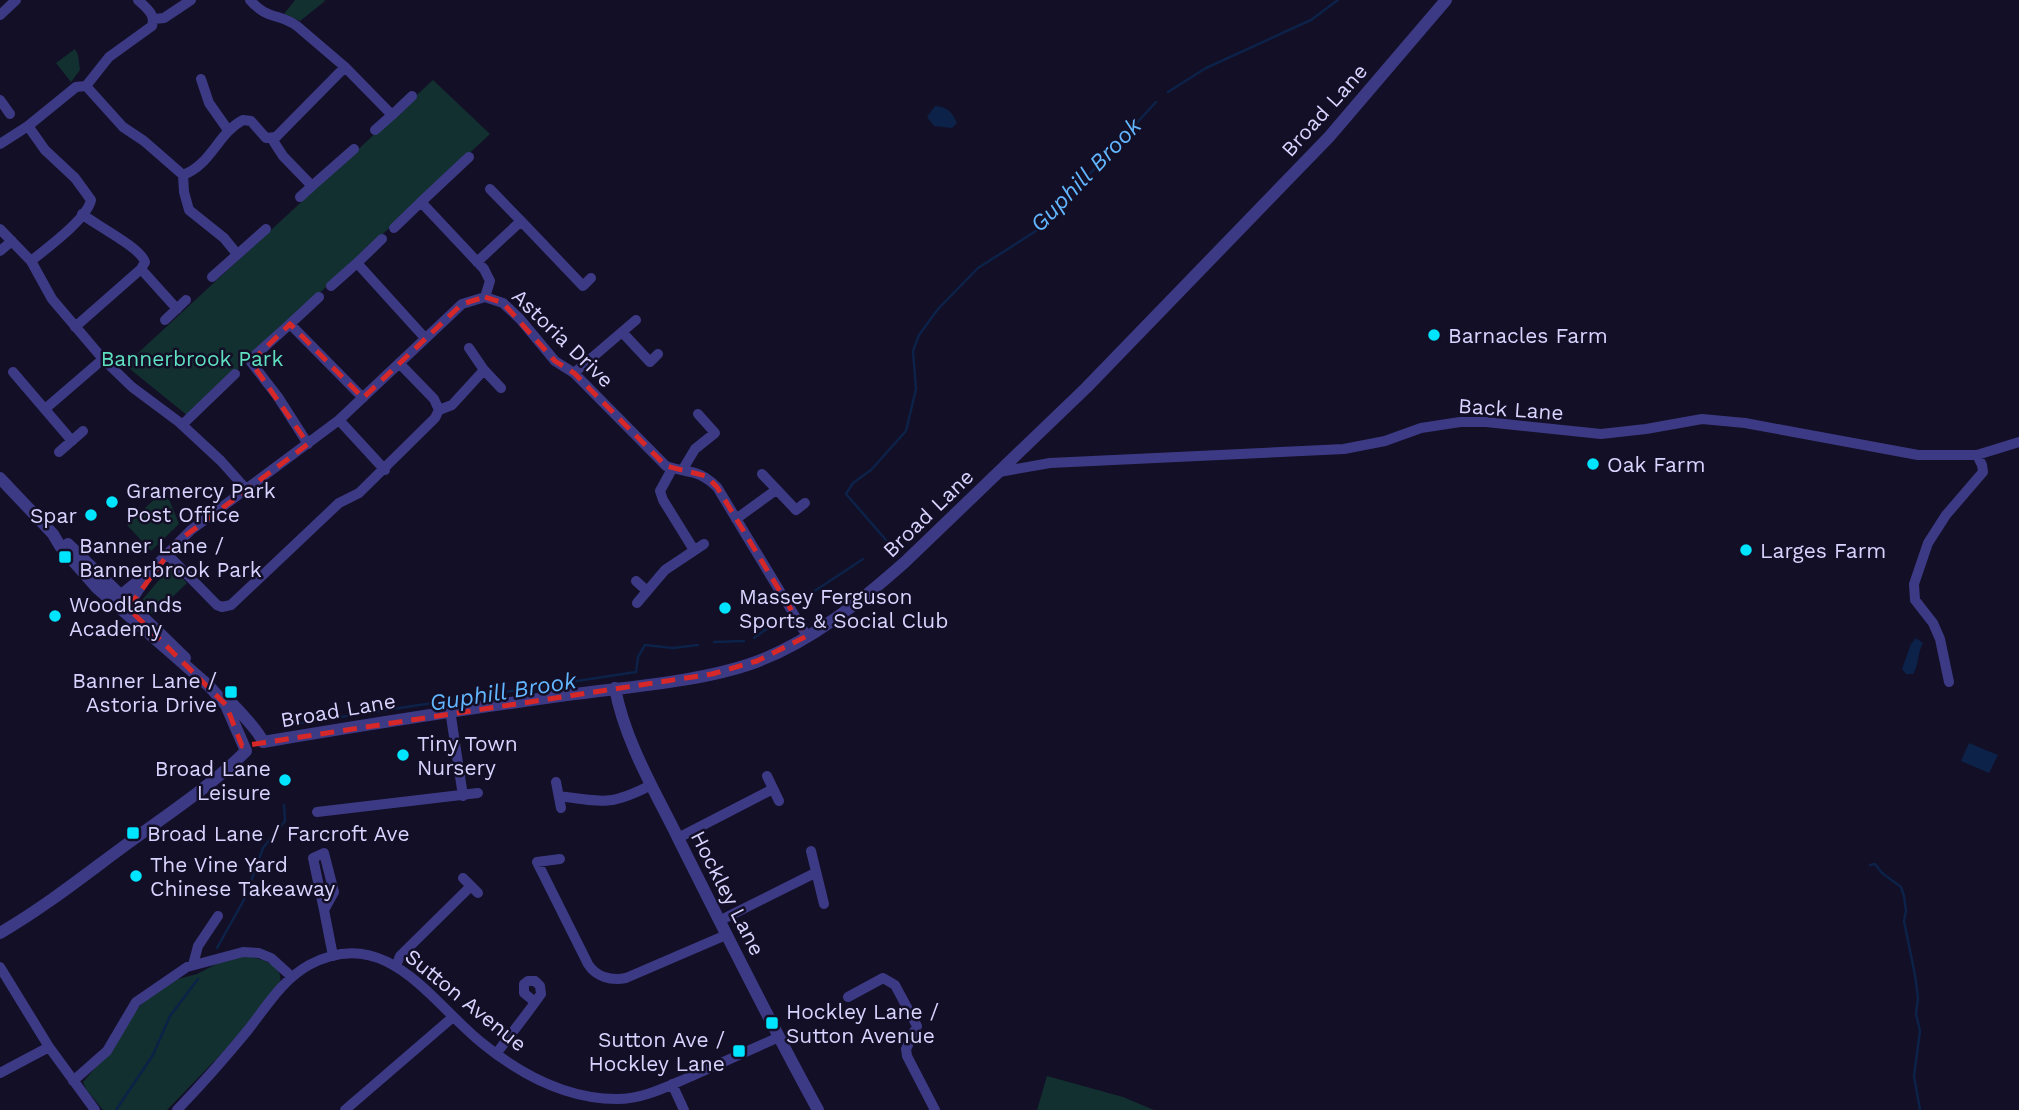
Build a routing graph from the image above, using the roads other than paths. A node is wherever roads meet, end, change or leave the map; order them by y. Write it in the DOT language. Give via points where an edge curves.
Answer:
graph roads {
  1 [pos="16,0"];
  2 [pos="138,0"];
  3 [pos="191,0"];
  4 [pos="250,0"];
  5 [pos="1446,0"];
  6 [pos="0,16"];
  7 [pos="154,19"];
  8 [pos="345,67"];
  9 [pos="201,79"];
  10 [pos="86,86"];
  11 [pos="12,95"];
  12 [pos="412,96"];
  13 [pos="1,101"];
  14 [pos="10,114"];
  15 [pos="391,115"];
  16 [pos="27,126"];
  17 [pos="228,130"];
  18 [pos="375,130"];
  19 [pos="272,139"];
  20 [pos="0,144"];
  21 [pos="354,149"];
  22 [pos="469,156"];
  23 [pos="183,175"];
  24 [pos="312,186"];
  25 [pos="490,189"];
  26 [pos="300,197"];
  27 [pos="421,202"];
  28 [pos="82,214"];
  29 [pos="521,222"];
  30 [pos="394,228"];
  31 [pos="0,229"];
  32 [pos="266,229"];
  33 [pos="382,239"];
  34 [pos="12,241"];
  35 [pos="0,251"];
  36 [pos="237,254"];
  37 [pos="31,261"];
  38 [pos="477,262"];
  39 [pos="357,263"];
  40 [pos="141,269"];
  41 [pos="212,277"];
  42 [pos="331,286"];
  43 [pos="574,294"];
  44 [pos="319,297"];
  45 [pos="485,297"];
  46 [pos="186,300"];
  47 [pos="177,309"];
  48 [pos="164,320"];
  49 [pos="636,320"];
  50 [pos="290,324"];
  51 [pos="75,327"];
  52 [pos="622,332"];
  53 [pos="425,338"];
  54 [pos="469,348"];
  55 [pos="659,354"];
  56 [pos="103,359"];
  57 [pos="399,363"];
  58 [pos="484,370"];
  59 [pos="13,372"];
  60 [pos="574,373"];
  61 [pos="235,374"];
  62 [pos="501,388"];
  63 [pos="363,398"];
  64 [pos="45,409"];
  65 [pos="439,410"];
  66 [pos="698,414"];
  67 [pos="339,420"];
  68 [pos="182,425"];
  69 [pos="83,431"];
  70 [pos="72,441"];
  71 [pos="2019,442"];
  72 [pos="308,444"];
  73 [pos="59,452"];
  74 [pos="1977,455"];
  75 [pos="678,469"];
  76 [pos="385,470"];
  77 [pos="999,472"];
  78 [pos="762,474"];
  79 [pos="0,478"];
  80 [pos="246,489"];
  81 [pos="776,490"];
  82 [pos="805,503"];
  83 [pos="736,519"];
  84 [pos="53,534"];
  85 [pos="704,544"];
  86 [pos="694,550"];
  87 [pos="167,554"];
  88 [pos="152,569"];
  89 [pos="636,581"];
  90 [pos="646,591"];
  91 [pos="120,595"];
  92 [pos="637,603"];
  93 [pos="128,608"];
  94 [pos="807,636"];
  95 [pos="1949,682"];
  96 [pos="614,688"];
  97 [pos="450,710"];
  98 [pos="254,732"];
  99 [pos="262,742"];
  100 [pos="243,747"];
  101 [pos="767,776"];
  102 [pos="556,782"];
  103 [pos="652,785"];
  104 [pos="773,789"];
  105 [pos="478,793"];
  106 [pos="463,796"];
  107 [pos="559,796"];
  108 [pos="779,802"];
  109 [pos="561,808"];
  110 [pos="329,824"];
  111 [pos="678,838"];
  112 [pos="811,851"];
  113 [pos="560,859"];
  114 [pos="815,873"];
  115 [pos="470,885"];
  116 [pos="824,904"];
  117 [pos="324,910"];
  118 [pos="218,916"];
  119 [pos="719,921"];
  120 [pos="0,933"];
  121 [pos="726,935"];
  122 [pos="333,956"];
  123 [pos="197,964"];
  124 [pos="396,966"];
  125 [pos="0,967"];
  126 [pos="292,977"];
  127 [pos="848,997"];
  128 [pos="536,1002"];
  129 [pos="453,1017"];
  130 [pos="779,1037"];
  131 [pos="49,1047"];
  132 [pos="496,1054"];
  133 [pos="0,1073"];
  134 [pos="74,1082"];
  135 [pos="672,1084"];
  136 [pos="95,1110"];
  137 [pos="177,1110"];
  138 [pos="345,1110"];
  139 [pos="684,1110"];
  140 [pos="818,1110"];
  141 [pos="935,1110"];
  1 -- 6 [label="street"];
  2 -- 7 [label="street"];
  3 -- 7 [label="street" via="164,18"];
  4 -- 8 [label="street" via="259,12 291,21"];
  5 -- 77 [label="street, Broad Lane" via="1329,137"];
  7 -- 10 [label="street" via="152,26 109,57"];
  8 -- 15 [label="street"];
  8 -- 19 [label="street"];
  9 -- 17 [label="street" via="209,103"];
  10 -- 16 [label="street" via="76,87"];
  10 -- 23 [label="street" via="123,127"];
  11 -- 13 [label="street"];
  12 -- 15 [label="street"];
  13 -- 14 [label="street"];
  15 -- 18 [label="street"];
  16 -- 20 [label="street"];
  16 -- 28 [label="street" via="89,195 90,205"];
  17 -- 19 [label="street" via="247,120 262,136"];
  17 -- 23 [label="street" via="202,164"];
  19 -- 24 [label="street"];
  21 -- 24 [label="street"];
  22 -- 27 [label="street"];
  23 -- 36 [label="street" via="189,210"];
  24 -- 26 [label="street"];
  25 -- 29 [label="street"];
  27 -- 30 [label="street"];
  27 -- 38 [label="street"];
  28 -- 37 [label="street"];
  28 -- 40 [label="street" via="143,256"];
  29 -- 38 [label="street"];
  29 -- 43 [label="street" via="587,282"];
  31 -- 34 [label="street"];
  32 -- 36 [label="street"];
  33 -- 39 [label="street"];
  34 -- 35 [label="street"];
  34 -- 37 [label="street"];
  36 -- 41 [label="street"];
  37 -- 51 [label="street" via="52,299"];
  38 -- 45 [label="street" via="490,281"];
  39 -- 42 [label="street"];
  39 -- 53 [label="street"];
  40 -- 47 [label="street"];
  40 -- 51 [label="street"];
  44 -- 50 [label="street"];
  45 -- 53 [label="street, Astoria Drive" via="462,304"];
  45 -- 60 [label="street, Astoria Drive" via="503,303 555,361"];
  46 -- 47 [label="street"];
  47 -- 48 [label="street"];
  49 -- 52 [label="street"];
  50 -- 63 [label="street"];
  50 -- 72 [label="street" via="251,362"];
  51 -- 56 [label="street"];
  52 -- 55 [label="street" via="646,366"];
  52 -- 60 [label="street"];
  53 -- 57 [label="street, Astoria Drive"];
  54 -- 58 [label="street"];
  56 -- 64 [label="street"];
  56 -- 68 [label="street"];
  57 -- 63 [label="street, Astoria Drive"];
  57 -- 65 [label="street"];
  58 -- 62 [label="street"];
  58 -- 65 [label="street" via="452,405"];
  59 -- 64 [label="street"];
  60 -- 75 [label="street, Astoria Drive" via="659,460"];
  61 -- 68 [label="street"];
  63 -- 67 [label="street, Astoria Drive"];
  64 -- 70 [label="street"];
  65 -- 76 [label="street"];
  66 -- 75 [label="street" via="719,437 695,449"];
  67 -- 72 [label="street, Astoria Drive"];
  67 -- 76 [label="street"];
  68 -- 80 [label="street"];
  69 -- 70 [label="street"];
  70 -- 73 [label="street"];
  71 -- 74 [label="street, Back Lane"];
  72 -- 80 [label="street, Astoria Drive"];
  74 -- 77 [label="street, Back Lane" via="1909,454 1713,419 1601,434 1467,421 1344,449 1050,463"];
  74 -- 95 [label="street" via="1983,472 1927,542 1914,584 1915,600 1940,639"];
  75 -- 83 [label="street, Astoria Drive" via="706,476"];
  75 -- 86 [label="street" via="660,491"];
  76 -- 87 [label="street" via="359,493 339,503 227,607 218,606"];
  77 -- 94 [label="street, Broad Lane" via="877,587"];
  78 -- 81 [label="street"];
  79 -- 84 [label="street"];
  80 -- 87 [label="street, Astoria Drive"];
  81 -- 82 [label="street" via="796,510"];
  81 -- 83 [label="street"];
  83 -- 94 [label="street, Astoria Drive"];
  84 -- 91 [label="street" via="64,539"];
  84 -- 93 [label="street" via="97,588"];
  85 -- 86 [label="street"];
  86 -- 90 [label="street" via="666,569"];
  87 -- 88 [label="street, Astoria Drive"];
  88 -- 91 [label="street, Astoria Drive"];
  88 -- 93 [label="street, Astoria Drive"];
  89 -- 90 [label="street"];
  90 -- 92 [label="street"];
  91 -- 93 [label="street"];
  93 -- 98 [label="street" via="233,705"];
  93 -- 100 [label="street" via="148,634 226,705"];
  94 -- 96 [label="street, Broad Lane" via="730,671"];
  96 -- 97 [label="street, Broad Lane"];
  96 -- 103 [label="street, Hockley Lane" via="631,742"];
  97 -- 99 [label="street, Broad Lane"];
  97 -- 106 [label="street"];
  98 -- 99 [label="street"];
  98 -- 100 [label="street" via="246,733"];
  99 -- 100 [label="street" via="257,752"];
  100 -- 120 [label="street" via="228,770"];
  101 -- 104 [label="street"];
  102 -- 107 [label="street"];
  103 -- 107 [label="street" via="617,801"];
  103 -- 111 [label="street, Hockley Lane"];
  104 -- 108 [label="street"];
  104 -- 111 [label="street"];
  105 -- 106 [label="street"];
  106 -- 110 [label="street" via="322,811"];
  107 -- 109 [label="street"];
  111 -- 119 [label="street, Hockley Lane"];
  112 -- 114 [label="street"];
  113 -- 121 [label="street" via="537,862 595,973 626,978"];
  114 -- 116 [label="street"];
  114 -- 119 [label="street"];
  115 -- 124 [label="street" via="400,956"];
  117 -- 117 [label="street" via="334,892 324,853 313,858"];
  117 -- 122 [label="street"];
  118 -- 123 [label="street" via="198,946"];
  119 -- 121 [label="street, Hockley Lane"];
  121 -- 130 [label="street, Hockley Lane"];
  122 -- 124 [label="street, Sutton Avenue" via="360,954"];
  122 -- 126 [label="street, Sutton Avenue"];
  123 -- 126 [label="street" via="243,952 259,953"];
  123 -- 134 [label="street" via="136,1002 107,1051"];
  124 -- 129 [label="street, Sutton Avenue"];
  125 -- 131 [label="street"];
  126 -- 137 [label="street, Sutton Avenue"];
  127 -- 141 [label="street" via="883,978 895,985 917,1026 907,1056"];
  128 -- 132 [label="street"];
  129 -- 132 [label="street, Sutton Avenue"];
  129 -- 138 [label="street"];
  130 -- 135 [label="street, Sutton Avenue"];
  130 -- 140 [label="street, Hockley Lane"];
  131 -- 133 [label="street"];
  131 -- 134 [label="street"];
  132 -- 135 [label="street, Sutton Avenue" via="582,1097 634,1097"];
  134 -- 136 [label="street"];
  135 -- 139 [label="street"];
}
